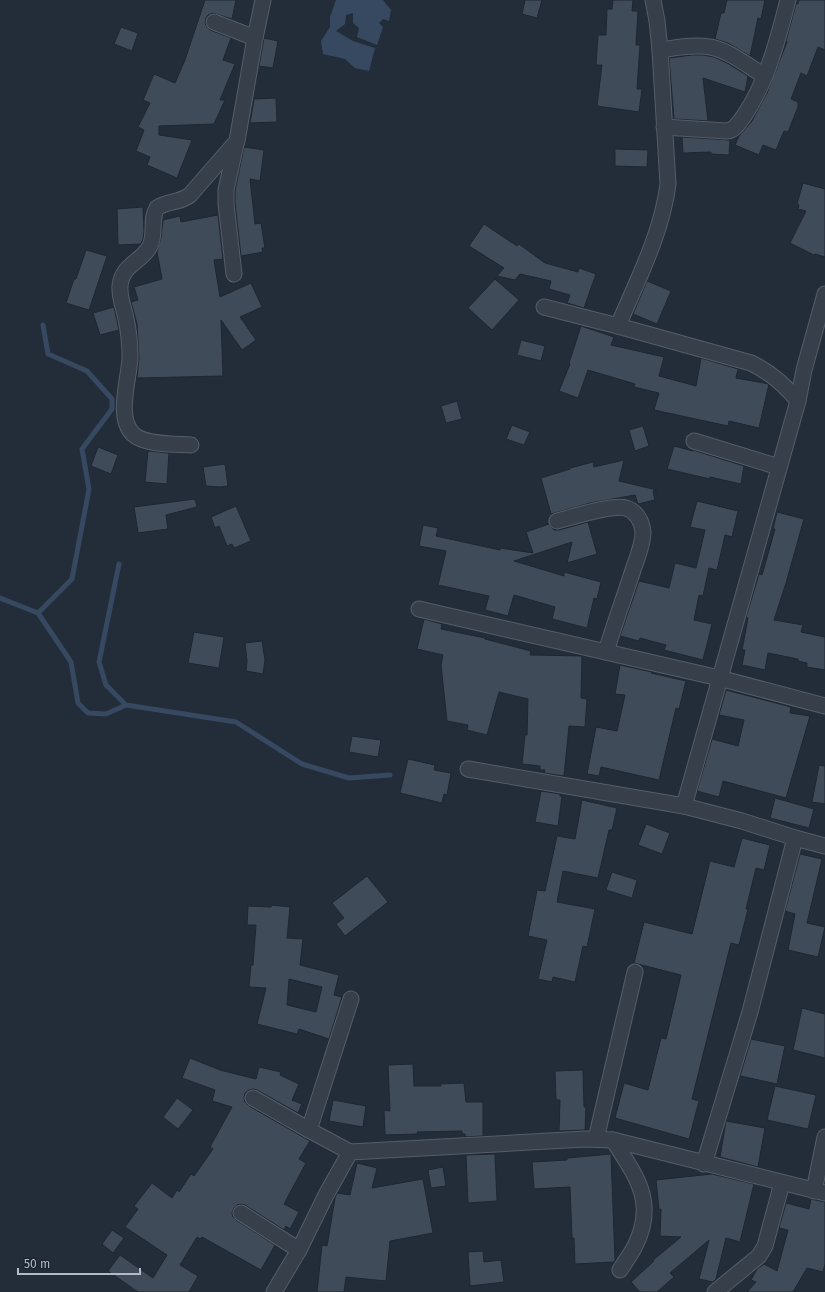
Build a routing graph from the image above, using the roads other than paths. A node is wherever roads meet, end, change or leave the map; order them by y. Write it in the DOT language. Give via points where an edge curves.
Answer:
graph roads {
  1 [pos="263,0"];
  2 [pos="653,0"];
  3 [pos="788,0"];
  4 [pos="214,22"];
  5 [pos="254,38"];
  6 [pos="660,50"];
  7 [pos="765,76"];
  8 [pos="664,127"];
  9 [pos="237,142"];
  10 [pos="234,274"];
  11 [pos="825,294"];
  12 [pos="544,307"];
  13 [pos="618,326"];
  14 [pos="821,327"];
  15 [pos="798,400"];
  16 [pos="694,441"];
  17 [pos="191,445"];
  18 [pos="779,467"];
  19 [pos="557,521"];
  20 [pos="419,609"];
  21 [pos="606,652"];
  22 [pos="719,678"];
  23 [pos="825,706"];
  24 [pos="468,769"];
  25 [pos="684,806"];
  26 [pos="795,838"];
  27 [pos="825,846"];
  28 [pos="635,972"];
  29 [pos="351,999"];
  30 [pos="253,1098"];
  31 [pos="309,1130"];
  32 [pos="825,1136"];
  33 [pos="596,1139"];
  34 [pos="613,1140"];
  35 [pos="350,1152"];
  36 [pos="704,1164"];
  37 [pos="782,1183"];
  38 [pos="819,1192"];
  39 [pos="240,1213"];
  40 [pos="299,1250"];
  41 [pos="620,1270"];
  42 [pos="274,1292"];
  43 [pos="715,1292"];
  1 -- 5 [label="street"];
  2 -- 6 [label="street"];
  3 -- 7 [label="street"];
  4 -- 5 [label="street"];
  5 -- 9 [label="street"];
  6 -- 7 [label="street" via="692,46 711,47 721,50"];
  6 -- 8 [label="street"];
  7 -- 8 [label="street" via="752,103 733,130"];
  8 -- 13 [label="street" via="668,184 666,197 652,245"];
  9 -- 10 [label="street" via="226,190"];
  9 -- 17 [label="street" via="190,195 157,208 151,244 148,250 127,268 120,285 130,344 124,405 126,427 138,438 146,441"];
  11 -- 14 [label="street"];
  12 -- 13 [label="street"];
  13 -- 15 [label="street" via="764,369 788,388"];
  14 -- 15 [label="street" via="804,370"];
  15 -- 18 [label="street"];
  16 -- 18 [label="street"];
  18 -- 22 [label="street"];
  19 -- 21 [label="street" via="614,507 626,508 640,519 643,531 639,550"];
  20 -- 21 [label="street"];
  21 -- 22 [label="street"];
  22 -- 23 [label="street"];
  22 -- 25 [label="street"];
  24 -- 25 [label="street"];
  25 -- 26 [label="street"];
  26 -- 27 [label="street"];
  26 -- 36 [label="street" via="750,1012"];
  28 -- 33 [label="street"];
  29 -- 31 [label="street"];
  30 -- 31 [label="street"];
  31 -- 35 [label="street"];
  32 -- 38 [label="street"];
  33 -- 34 [label="street"];
  33 -- 35 [label="street"];
  34 -- 36 [label="street"];
  34 -- 41 [label="street" via="635,1177 644,1200 641,1230 635,1246"];
  35 -- 40 [label="street"];
  36 -- 37 [label="street"];
  37 -- 38 [label="street"];
  37 -- 43 [label="street" via="765,1246 759,1256"];
  39 -- 40 [label="street"];
  40 -- 42 [label="street"];
}
